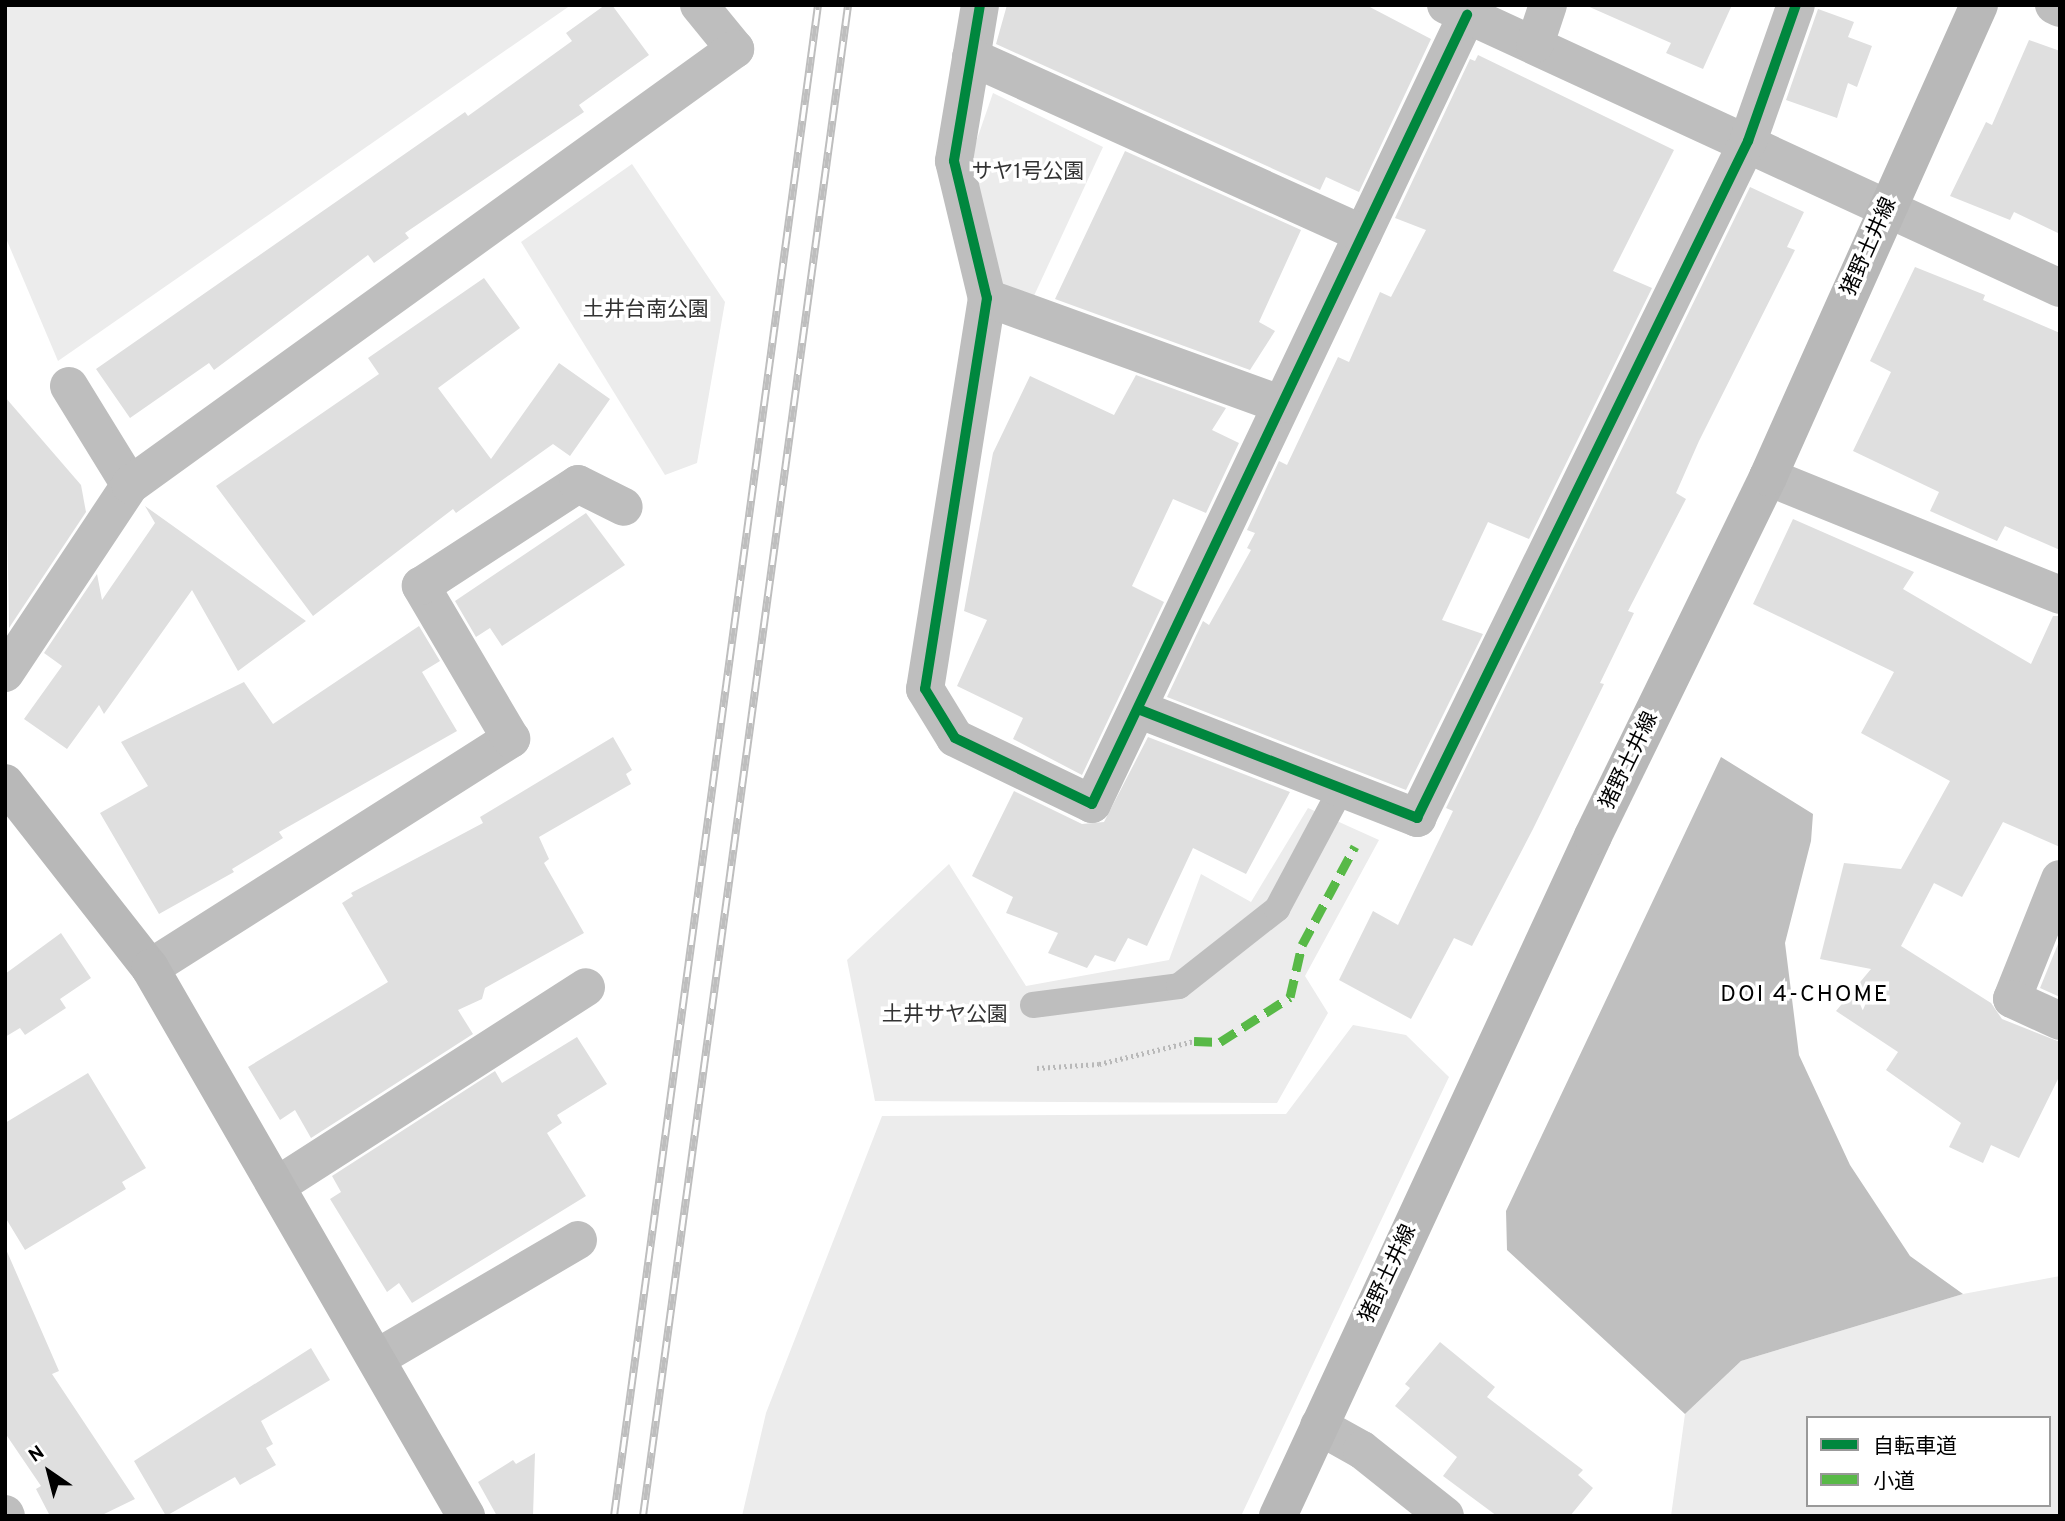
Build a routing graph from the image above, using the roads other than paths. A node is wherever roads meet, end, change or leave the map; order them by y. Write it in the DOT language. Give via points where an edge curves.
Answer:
graph roads {
  1 [pos="699,5"];
  2 [pos="736,5"];
  3 [pos="981,5"];
  4 [pos="1548,5"];
  5 [pos="1796,5"];
  6 [pos="1979,5"];
  7 [pos="2054,5"];
  8 [pos="2060,8"];
  9 [pos="1457,10"];
  10 [pos="1535,44"];
  11 [pos="735,49"];
  12 [pos="971,57"];
  13 [pos="1748,141"];
  14 [pos="1886,208"];
  15 [pos="1363,234"];
  16 [pos="2060,288"];
  17 [pos="987,298"];
  18 [pos="69,386"];
  19 [pos="1280,404"];
  20 [pos="1769,477"];
  21 [pos="130,485"];
  22 [pos="624,507"];
  23 [pos="2060,595"];
  24 [pos="5,673"];
  25 [pos="1138,709"];
  26 [pos="5,782"];
  27 [pos="1341,789"];
  28 [pos="2060,879"];
  29 [pos="150,968"];
  30 [pos="586,987"];
  31 [pos="1033,1005"];
  32 [pos="2060,1021"];
  33 [pos="278,1185"];
  34 [pos="578,1240"];
  35 [pos="377,1358"];
  36 [pos="1319,1426"];
  37 [pos="466,1516"];
  38 [pos="1278,1516"];
  39 [pos="1445,1516"];
  1 -- 11 [label="street"];
  2 -- 11 [label="street"];
  3 -- 12 [label="street"];
  4 -- 10 [label="street"];
  5 -- 13 [label="street"];
  6 -- 14 [label="main road, 猪野土井線"];
  7 -- 8 [label="street"];
  9 -- 10 [label="street"];
  9 -- 15 [label="street"];
  10 -- 13 [label="street"];
  11 -- 21 [label="street"];
  12 -- 15 [label="street"];
  12 -- 17 [label="street" via="954,161"];
  13 -- 14 [label="street"];
  13 -- 27 [label="street" via="1417,818"];
  14 -- 16 [label="street"];
  14 -- 20 [label="main road, 猪野土井線"];
  15 -- 19 [label="street"];
  17 -- 19 [label="street"];
  17 -- 25 [label="street" via="925,689 955,738 1092,804"];
  18 -- 21 [label="street"];
  19 -- 25 [label="street"];
  20 -- 23 [label="street"];
  20 -- 36 [label="main road, 猪野土井線" via="1593,836"];
  21 -- 24 [label="street"];
  22 -- 29 [label="street" via="578,484 421,586 511,739"];
  25 -- 27 [label="street"];
  26 -- 29 [label="main road"];
  27 -- 31 [label="lane" via="1277,909 1180,986"];
  28 -- 32 [label="street" via="2012,999"];
  29 -- 33 [label="main road"];
  30 -- 33 [label="street"];
  33 -- 35 [label="main road"];
  34 -- 35 [label="street"];
  35 -- 37 [label="main road"];
  36 -- 38 [label="main road, 猪野土井線"];
  36 -- 39 [label="street" via="1362,1450"];
}
